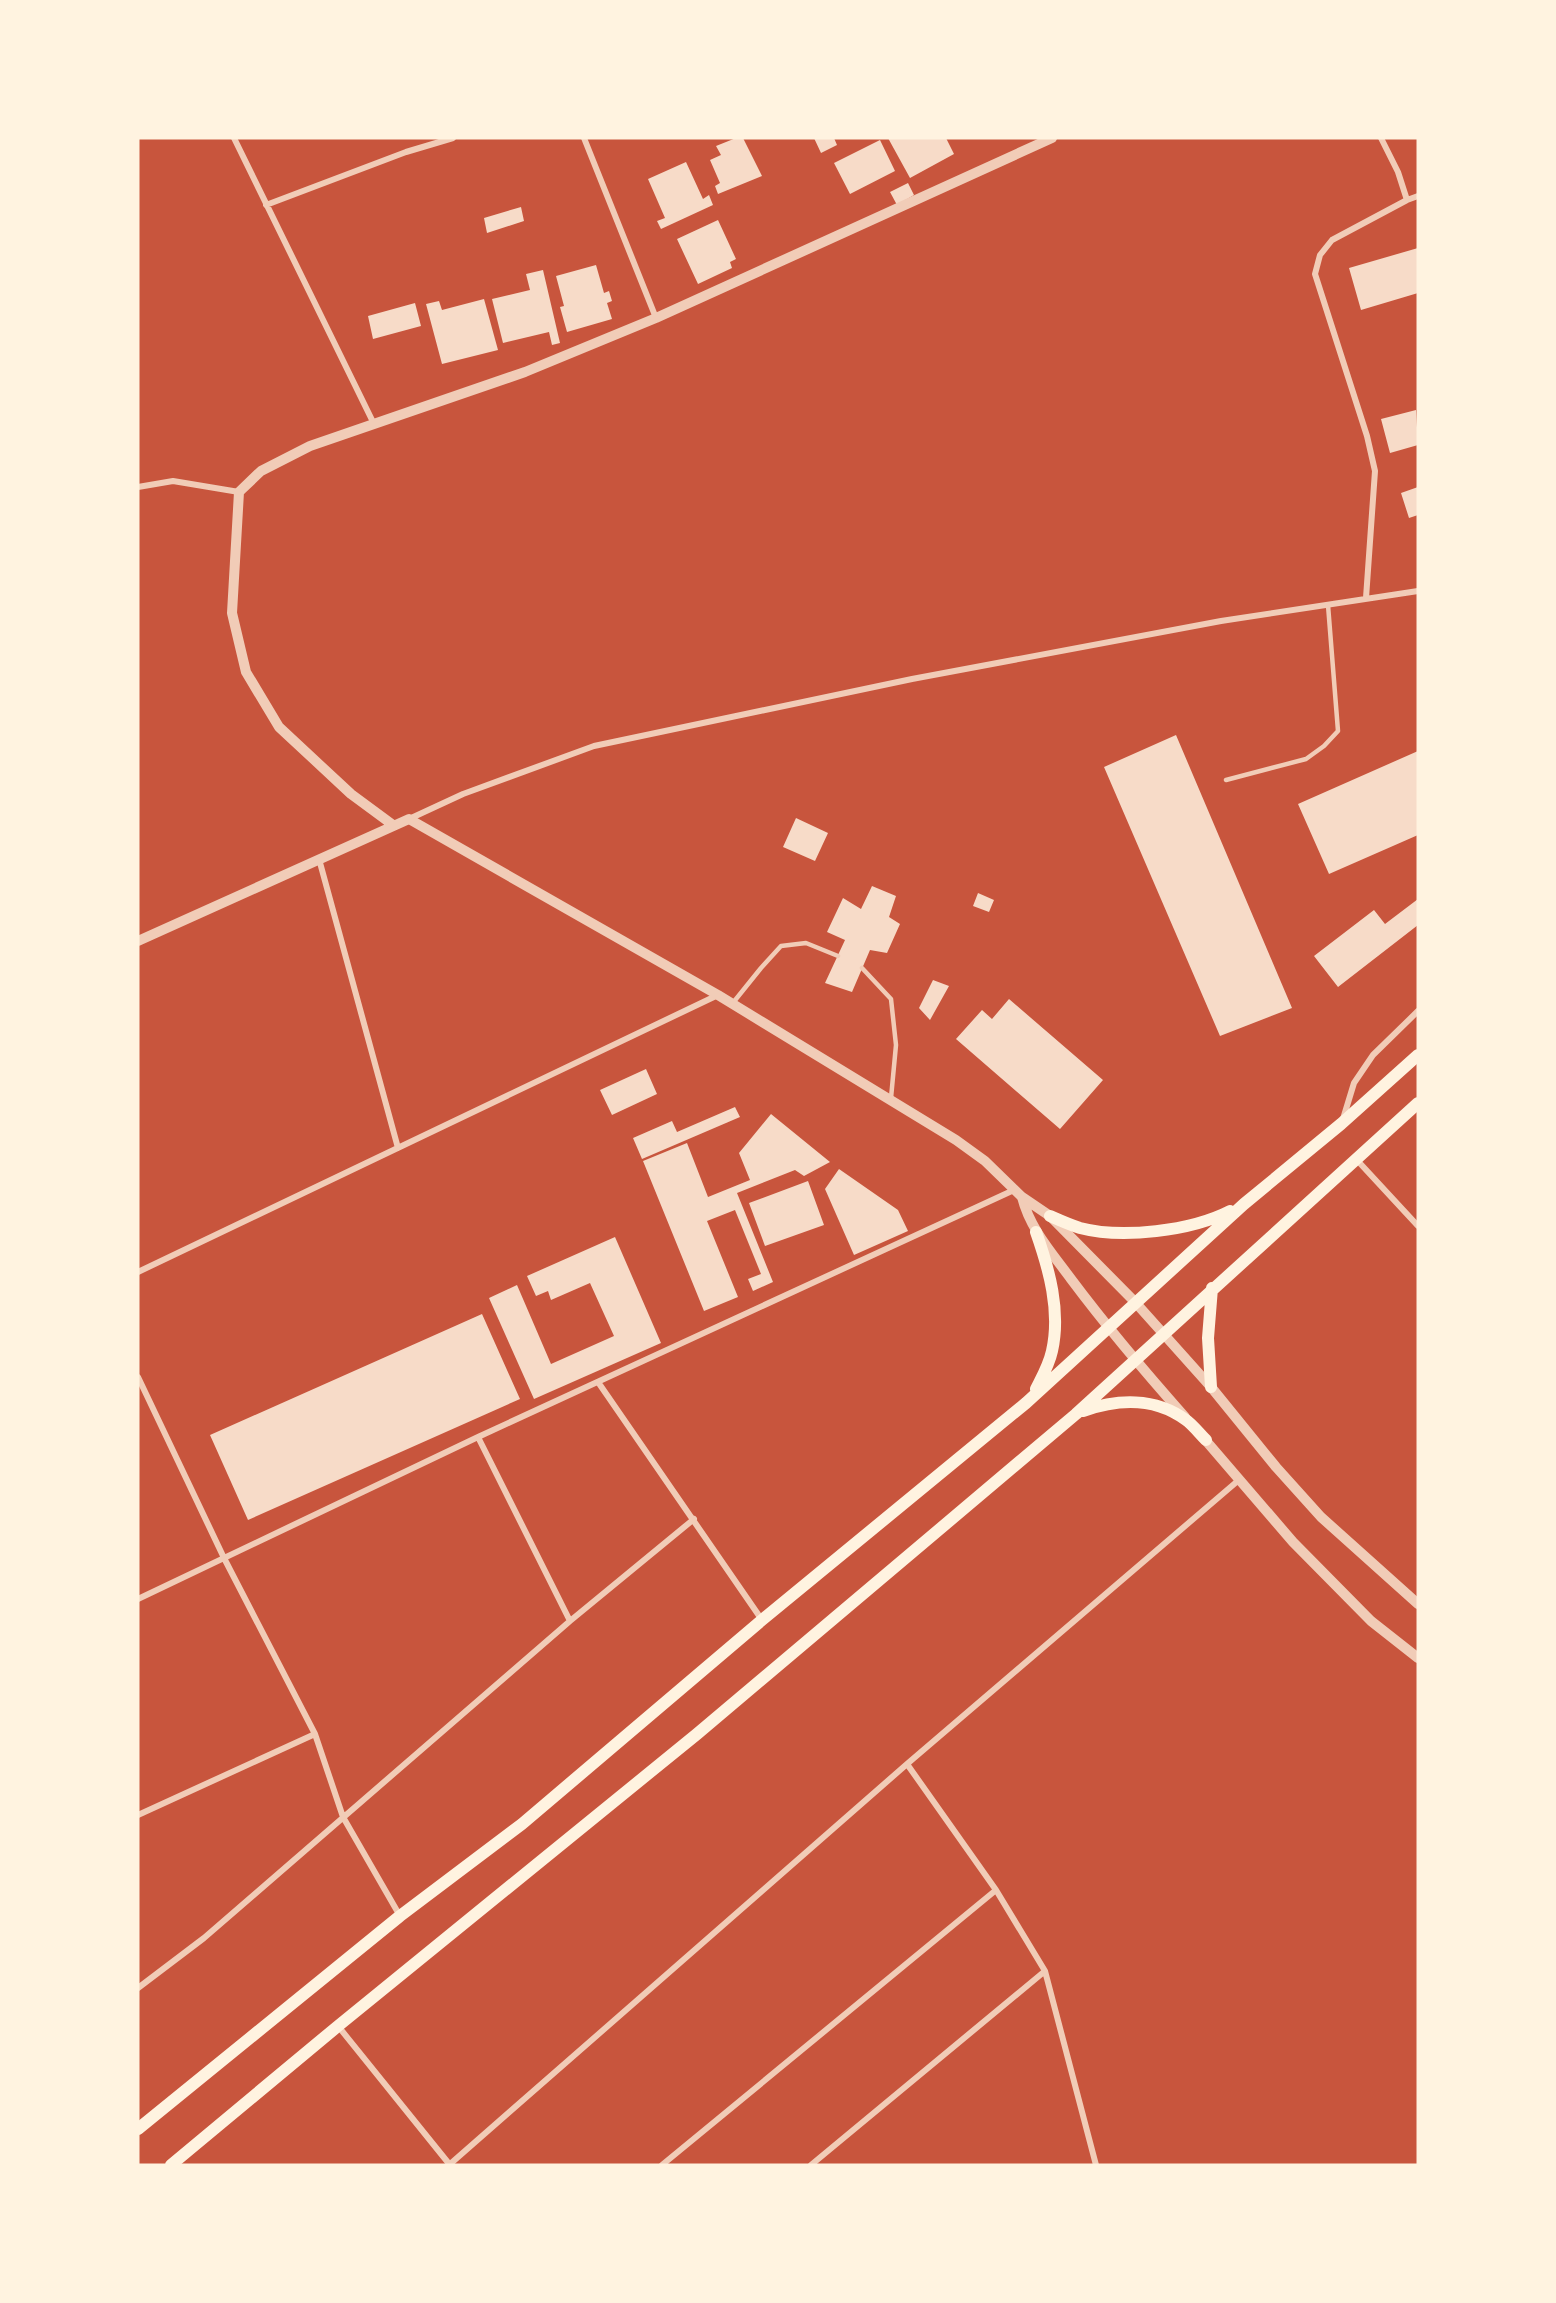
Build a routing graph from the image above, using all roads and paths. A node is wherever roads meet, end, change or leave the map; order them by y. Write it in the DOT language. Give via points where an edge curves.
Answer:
graph roads {
  1 [pos="234,138"];
  2 [pos="453,138"];
  3 [pos="584,138"];
  4 [pos="1052,138"];
  5 [pos="1382,138"];
  6 [pos="1418,196"];
  7 [pos="1407,200"];
  8 [pos="266,205"];
  9 [pos="656,318"];
  10 [pos="374,425"];
  11 [pos="138,487"];
  12 [pos="239,492"];
  13 [pos="1418,591"];
  14 [pos="1366,598"];
  15 [pos="1328,604"];
  16 [pos="1226,780"];
  17 [pos="409,819"];
  18 [pos="393,825"];
  19 [pos="319,859"];
  20 [pos="138,941"];
  21 [pos="838,956"];
  22 [pos="862,968"];
  23 [pos="718,995"];
  24 [pos="732,1004"];
  25 [pos="1418,1011"];
  26 [pos="1418,1055"];
  27 [pos="890,1101"];
  28 [pos="1418,1103"];
  29 [pos="1341,1124"];
  30 [pos="398,1148"];
  31 [pos="1356,1159"];
  32 [pos="1018,1193"];
  33 [pos="1244,1204"];
  34 [pos="1050,1216"];
  35 [pos="1418,1226"];
  36 [pos="1036,1232"];
  37 [pos="138,1272"];
  38 [pos="1212,1288"];
  39 [pos="1135,1302"];
  40 [pos="1107,1327"];
  41 [pos="1163,1334"];
  42 [pos="1134,1360"];
  43 [pos="138,1377"];
  44 [pos="598,1382"];
  45 [pos="1211,1387"];
  46 [pos="1026,1403"];
  47 [pos="1076,1414"];
  48 [pos="477,1437"];
  49 [pos="1206,1440"];
  50 [pos="1240,1478"];
  51 [pos="694,1519"];
  52 [pos="224,1558"];
  53 [pos="138,1599"];
  54 [pos="1418,1604"];
  55 [pos="762,1620"];
  56 [pos="570,1621"];
  57 [pos="1418,1658"];
  58 [pos="315,1734"];
  59 [pos="906,1764"];
  60 [pos="138,1815"];
  61 [pos="343,1817"];
  62 [pos="996,1890"];
  63 [pos="400,1916"];
  64 [pos="1046,1971"];
  65 [pos="138,1988"];
  66 [pos="338,2026"];
  67 [pos="138,2130"];
  68 [pos="171,2165"];
  69 [pos="450,2165"];
  70 [pos="662,2165"];
  71 [pos="811,2165"];
  72 [pos="1096,2165"];
  1 -- 8 [label="street"];
  2 -- 8 [label="street"];
  3 -- 9 [label="street"];
  4 -- 9 [label="street"];
  5 -- 7 [label="street"];
  6 -- 7 [label="street"];
  7 -- 14 [label="street" via="1332,240 1320,255 1315,274 1375,471"];
  8 -- 10 [label="street"];
  9 -- 10 [label="street" via="525,372"];
  10 -- 12 [label="street" via="310,446 261,471"];
  11 -- 12 [label="street" via="173,481"];
  12 -- 18 [label="street" via="232,613 246,672 279,727 351,794"];
  13 -- 14 [label="street"];
  14 -- 15 [label="street"];
  15 -- 16 [label="lane" via="1338,731 1306,759"];
  15 -- 17 [label="street" via="923,677 594,746 463,794"];
  17 -- 18 [label="street"];
  17 -- 23 [label="street"];
  18 -- 19 [label="street"];
  19 -- 20 [label="street"];
  19 -- 30 [label="street"];
  21 -- 24 [label="lane" via="806,943 781,946"];
  22 -- 27 [label="lane" via="891,999 896,1045"];
  23 -- 24 [label="street"];
  23 -- 30 [label="street"];
  24 -- 27 [label="street"];
  25 -- 29 [label="street" via="1373,1055 1354,1083"];
  26 -- 29 [label="main road"];
  27 -- 32 [label="street" via="956,1140"];
  28 -- 31 [label="main road"];
  29 -- 33 [label="main road"];
  30 -- 37 [label="street"];
  31 -- 35 [label="street"];
  31 -- 38 [label="main road"];
  32 -- 34 [label="street"];
  32 -- 36 [label="street"];
  32 -- 44 [label="street"];
  33 -- 34 [label="main road" via="1197,1225 1154,1231 1080,1228"];
  33 -- 39 [label="main road"];
  34 -- 39 [label="street"];
  36 -- 40 [label="street"];
  36 -- 46 [label="main road" via="1052,1289 1056,1322 1046,1369"];
  38 -- 41 [label="main road"];
  38 -- 45 [label="main road" via="1208,1338"];
  39 -- 40 [label="main road"];
  39 -- 41 [label="street"];
  40 -- 42 [label="street"];
  40 -- 46 [label="main road"];
  41 -- 42 [label="main road"];
  41 -- 45 [label="street"];
  42 -- 47 [label="main road"];
  42 -- 49 [label="street"];
  43 -- 52 [label="street"];
  44 -- 48 [label="street"];
  44 -- 51 [label="street"];
  45 -- 54 [label="street" via="1321,1517"];
  46 -- 55 [label="main road"];
  47 -- 49 [label="main road" via="1103,1404 1132,1401 1160,1406 1185,1420"];
  47 -- 66 [label="main road" via="697,1734"];
  48 -- 52 [label="street"];
  48 -- 56 [label="street"];
  49 -- 50 [label="street"];
  50 -- 57 [label="street" via="1293,1542 1355,1605"];
  50 -- 59 [label="street"];
  51 -- 55 [label="street"];
  51 -- 56 [label="street"];
  52 -- 53 [label="street"];
  52 -- 58 [label="street"];
  55 -- 63 [label="main road" via="522,1824"];
  56 -- 61 [label="street"];
  58 -- 60 [label="street"];
  58 -- 61 [label="street"];
  59 -- 62 [label="street"];
  59 -- 69 [label="street"];
  61 -- 63 [label="street"];
  61 -- 65 [label="street" via="204,1938"];
  62 -- 64 [label="street"];
  62 -- 70 [label="street"];
  63 -- 67 [label="main road"];
  64 -- 71 [label="street"];
  64 -- 72 [label="street"];
  66 -- 68 [label="main road"];
  66 -- 69 [label="street"];
}
